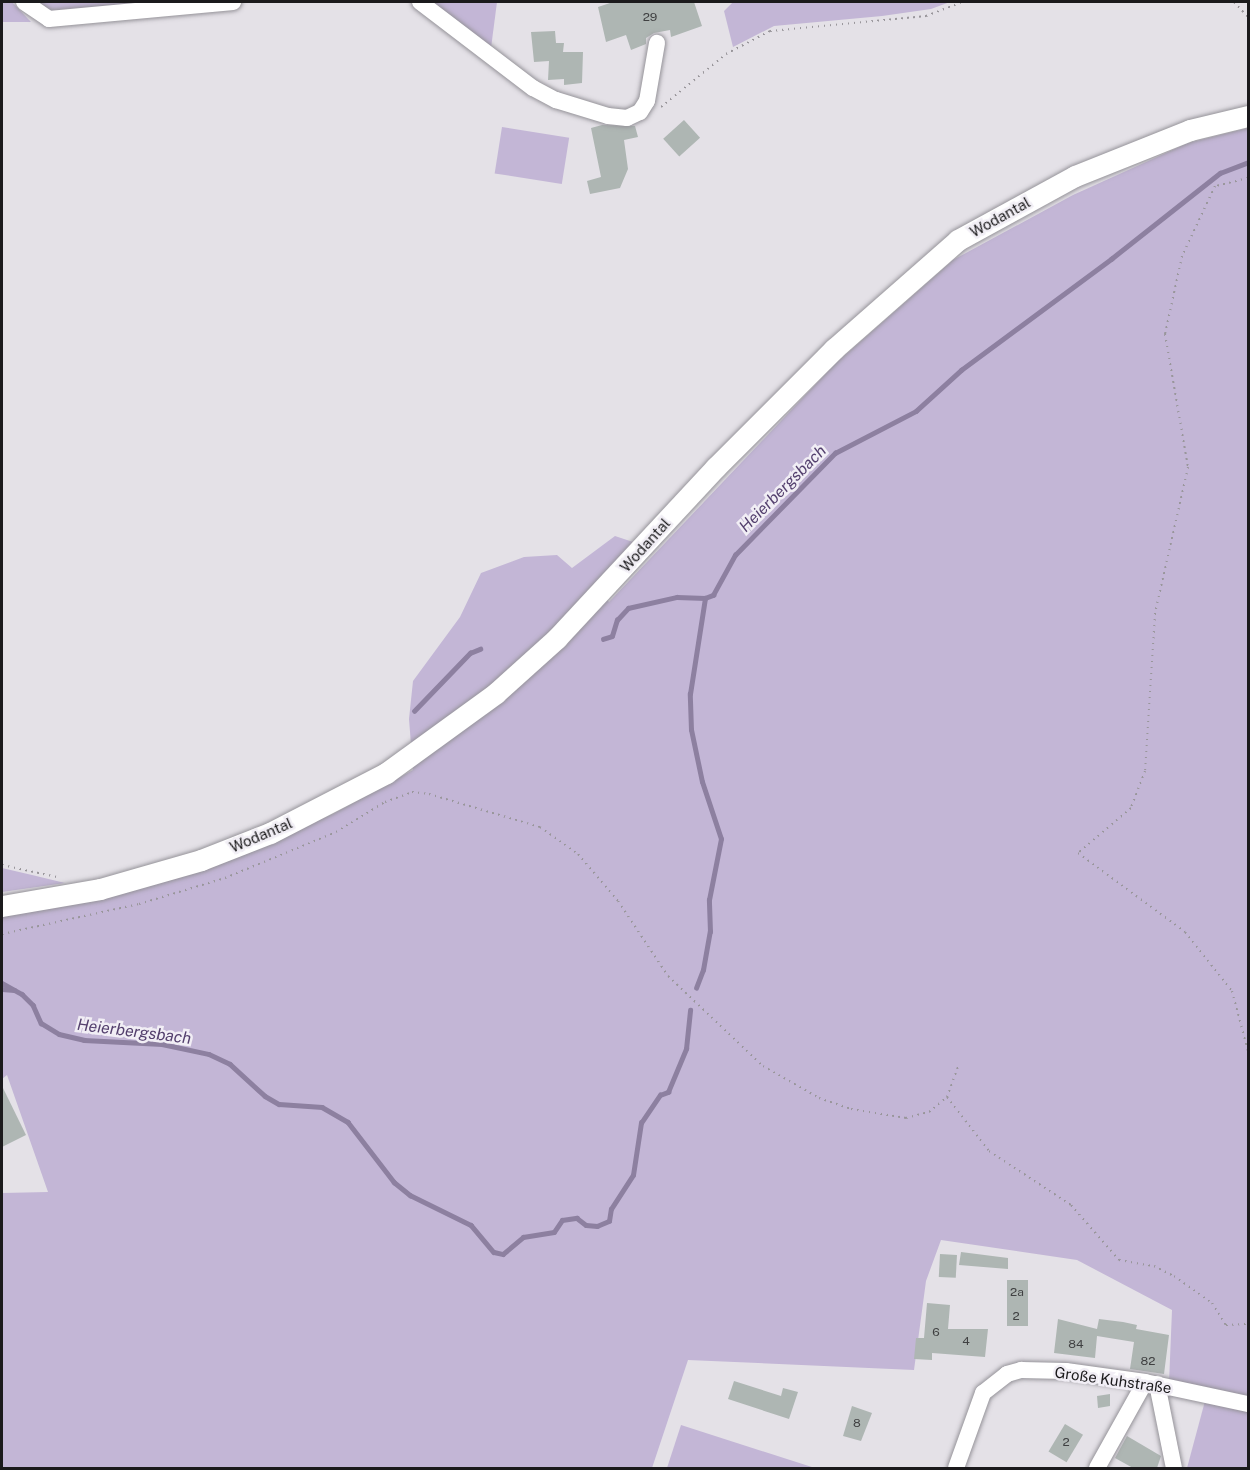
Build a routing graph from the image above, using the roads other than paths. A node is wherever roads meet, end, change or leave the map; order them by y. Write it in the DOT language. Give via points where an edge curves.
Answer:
graph roads {
  1 [pos="24,2"];
  2 [pos="233,2"];
  3 [pos="420,2"];
  4 [pos="657,43"];
  5 [pos="1248,116"];
  6 [pos="2,906"];
  7 [pos="1151,1383"];
  8 [pos="1248,1404"];
  9 [pos="956,1468"];
  10 [pos="1097,1468"];
  11 [pos="1174,1468"];
  1 -- 2 [label="street" via="49,19"];
  3 -- 4 [label="street" via="533,88 556,100 608,116 627,118 640,112 647,101"];
  5 -- 6 [label="main road, Wodantal" via="1190,130 1075,176 958,240 817,366 556,638 496,693 387,773 289,824 201,860 100,889"];
  7 -- 8 [label="street, Große Kuhstraße"];
  7 -- 9 [label="street, Große Kuhstraße" via="1066,1371 1007,1374 983,1393"];
  7 -- 10 [label="street"];
  7 -- 11 [label="street"];
}
